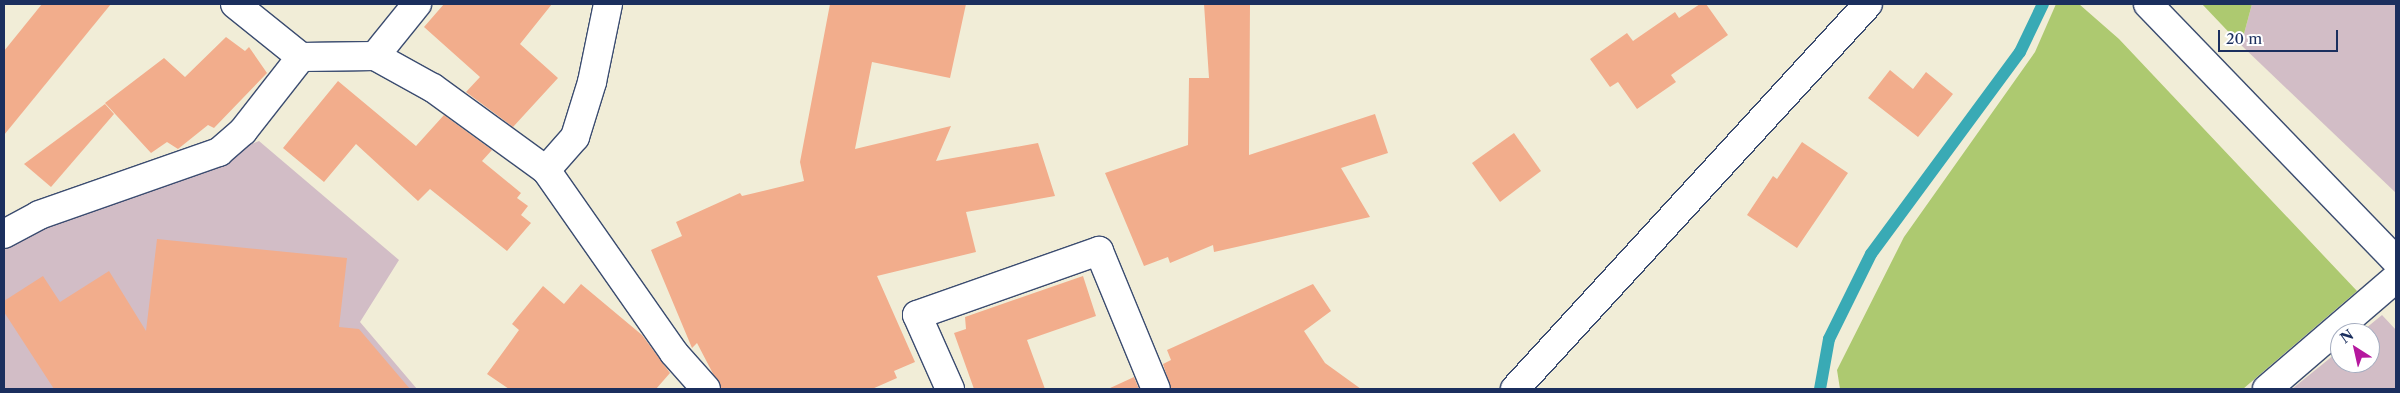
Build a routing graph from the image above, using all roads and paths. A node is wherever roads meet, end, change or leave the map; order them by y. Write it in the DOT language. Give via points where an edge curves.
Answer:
graph roads {
  1 [pos="235,4"];
  2 [pos="417,4"];
  3 [pos="608,4"];
  4 [pos="1868,4"];
  5 [pos="2148,4"];
  6 [pos="301,56"];
  7 [pos="375,56"];
  8 [pos="546,170"];
  9 [pos="4,234"];
  10 [pos="2396,261"];
  11 [pos="2396,278"];
  12 [pos="706,389"];
  13 [pos="950,389"];
  14 [pos="1156,389"];
  15 [pos="1515,389"];
  16 [pos="2267,389"];
  1 -- 6 [label="street"];
  2 -- 7 [label="street"];
  3 -- 8 [label="street" via="592,82 576,137"];
  4 -- 15 [label="street"];
  5 -- 10 [label="street"];
  6 -- 7 [label="street"];
  6 -- 9 [label="street" via="243,131 219,152 39,215"];
  7 -- 8 [label="street" via="433,88"];
  8 -- 12 [label="street" via="674,353"];
  11 -- 16 [label="street"];
  13 -- 14 [label="street" via="918,314 1099,251"];
}
